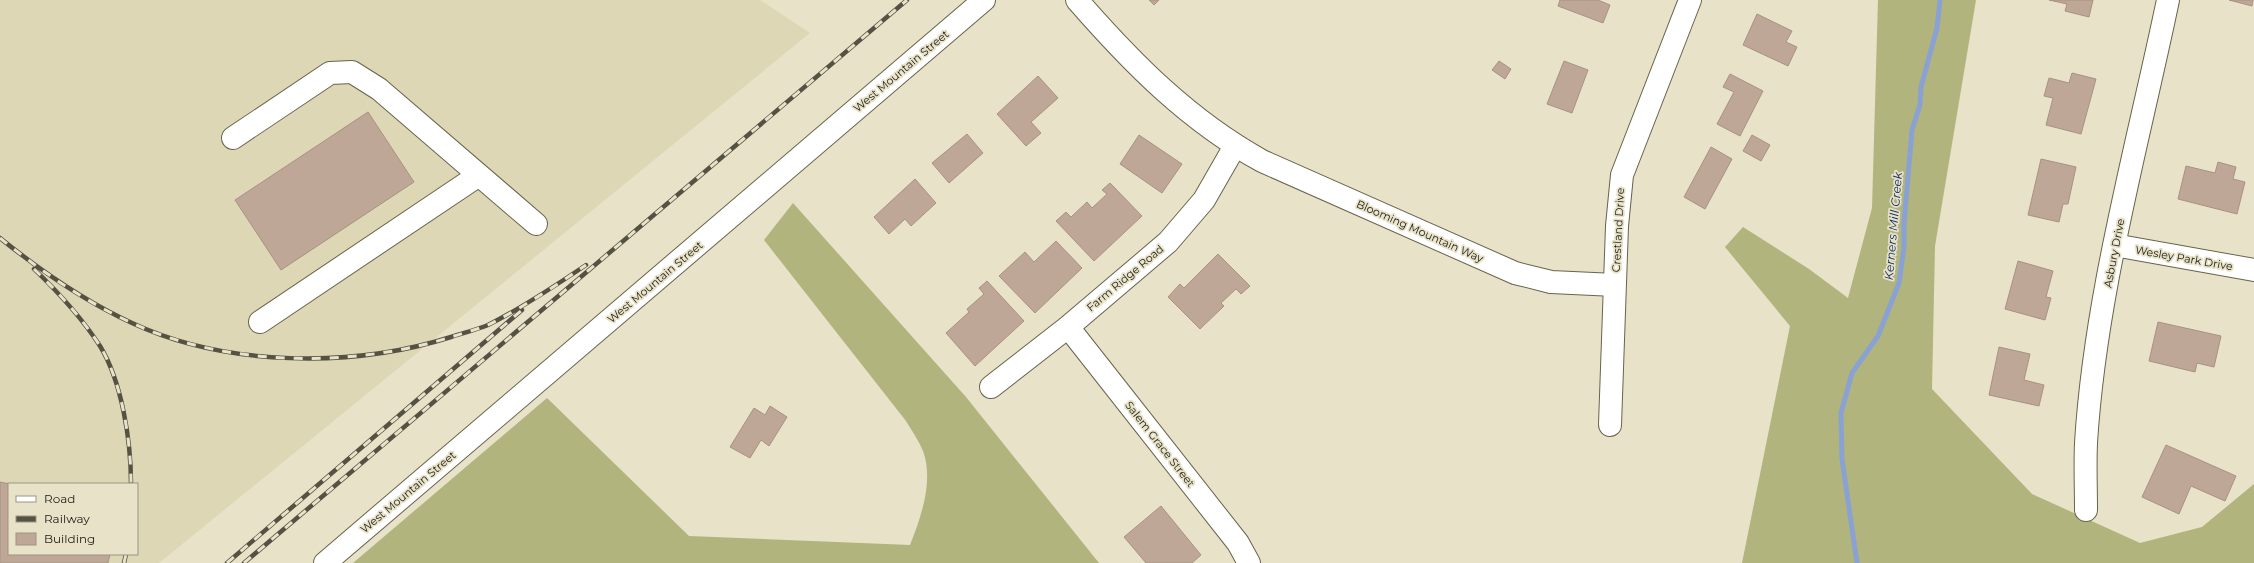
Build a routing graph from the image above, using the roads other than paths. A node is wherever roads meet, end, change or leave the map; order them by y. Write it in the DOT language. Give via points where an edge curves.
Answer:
graph roads {
  1 [pos="984,0"];
  2 [pos="1078,0"];
  3 [pos="1690,0"];
  4 [pos="2168,0"];
  5 [pos="233,138"];
  6 [pos="1234,146"];
  7 [pos="479,175"];
  8 [pos="536,224"];
  9 [pos="2114,245"];
  10 [pos="2254,270"];
  11 [pos="1615,284"];
  12 [pos="260,322"];
  13 [pos="1068,327"];
  14 [pos="991,387"];
  15 [pos="1610,425"];
  16 [pos="2086,510"];
  17 [pos="325,563"];
  18 [pos="1249,563"];
  1 -- 17 [label="street, West Mountain Street"];
  2 -- 6 [label="street, Blooming Mountain Way" via="1124,54 1192,115"];
  3 -- 11 [label="street, Crestland Drive" via="1622,175 1618,196"];
  4 -- 9 [label="street, Asbury Drive"];
  5 -- 7 [label="street" via="330,73 352,72 379,89"];
  6 -- 11 [label="street, Blooming Mountain Way" via="1262,161 1515,273 1551,282"];
  6 -- 13 [label="street, Farm Ridge Road" via="1204,200 1168,242"];
  7 -- 8 [label="street"];
  7 -- 12 [label="street"];
  9 -- 10 [label="street, Wesley Park Drive"];
  9 -- 16 [label="street, Asbury Drive" via="2093,378 2086,443"];
  11 -- 15 [label="street, Crestland Drive"];
  13 -- 14 [label="street, Farm Ridge Road"];
  13 -- 18 [label="street, Salem Grace Street" via="1238,543"];
}
